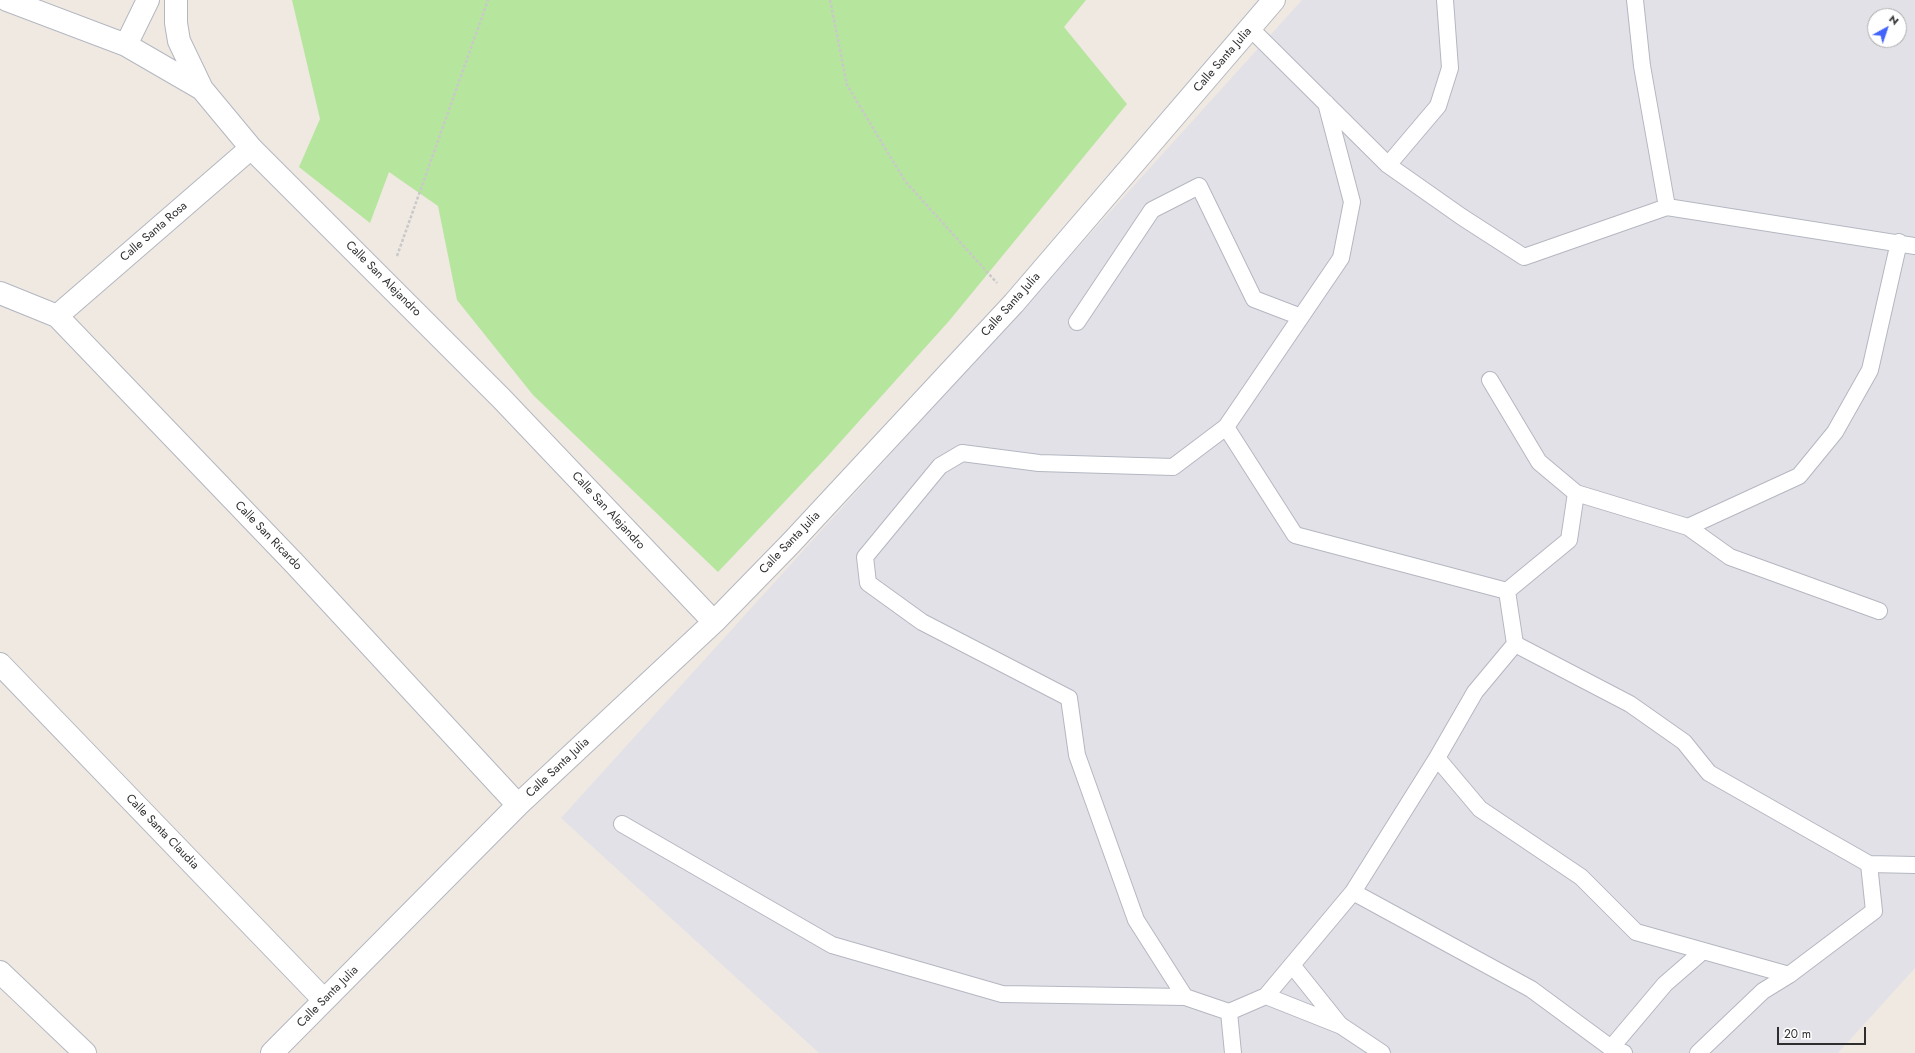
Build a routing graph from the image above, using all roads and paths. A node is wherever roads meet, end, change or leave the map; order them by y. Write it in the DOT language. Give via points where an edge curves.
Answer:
graph roads {
  1 [pos="7,0"];
  2 [pos="148,0"];
  3 [pos="176,0"];
  4 [pos="488,0"];
  5 [pos="830,0"];
  6 [pos="1274,0"];
  7 [pos="1445,0"];
  8 [pos="1635,0"];
  9 [pos="1250,28"];
  10 [pos="126,45"];
  11 [pos="202,90"];
  12 [pos="1326,103"];
  13 [pos="251,148"];
  14 [pos="1388,165"];
  15 [pos="1667,207"];
  16 [pos="1898,242"];
  17 [pos="1915,246"];
  18 [pos="387,283"];
  19 [pos="0,293"];
  20 [pos="1014,303"];
  21 [pos="57,316"];
  22 [pos="1301,318"];
  23 [pos="1077,322"];
  24 [pos="1490,380"];
  25 [pos="1226,428"];
  26 [pos="1576,493"];
  27 [pos="1688,527"];
  28 [pos="1507,591"];
  29 [pos="1879,611"];
  30 [pos="714,622"];
  31 [pos="1515,644"];
  32 [pos="0,664"];
  33 [pos="1436,758"];
  34 [pos="518,805"];
  35 [pos="622,824"];
  36 [pos="1870,864"];
  37 [pos="1915,865"];
  38 [pos="1353,892"];
  39 [pos="1703,951"];
  40 [pos="1292,966"];
  41 [pos="0,972"];
  42 [pos="1789,975"];
  43 [pos="1266,996"];
  44 [pos="1185,997"];
  45 [pos="324,1000"];
  46 [pos="1229,1012"];
  47 [pos="1340,1025"];
  48 [pos="1616,1052"];
  49 [pos="85,1053"];
  50 [pos="272,1053"];
  51 [pos="1233,1053"];
  52 [pos="1382,1053"];
  53 [pos="1698,1053"];
  1 -- 10 [label="street, Calle San Alejandro"];
  2 -- 10 [label="street"];
  3 -- 11 [label="street" via="179,41"];
  4 -- 18 [label="path"];
  5 -- 20 [label="path" via="847,85 905,181"];
  6 -- 9 [label="street, Calle Santa Julia"];
  7 -- 14 [label="lane" via="1450,68 1438,106"];
  8 -- 15 [label="lane" via="1642,66"];
  9 -- 12 [label="lane"];
  9 -- 20 [label="street, Calle Santa Julia"];
  10 -- 11 [label="street, Calle San Alejandro"];
  11 -- 13 [label="street, Calle San Alejandro"];
  12 -- 14 [label="lane"];
  12 -- 22 [label="lane" via="1352,202 1341,258"];
  13 -- 18 [label="street, Calle San Alejandro"];
  13 -- 21 [label="street, Calle Santa Rosa"];
  14 -- 15 [label="lane" via="1524,257"];
  15 -- 16 [label="lane"];
  16 -- 17 [label="lane"];
  16 -- 27 [label="lane" via="1870,370 1835,432 1799,476"];
  18 -- 30 [label="street, Calle San Alejandro"];
  19 -- 21 [label="street, Calle San Ricardo"];
  20 -- 30 [label="street, Calle Santa Julia"];
  21 -- 34 [label="street, Calle San Ricardo" via="295,564"];
  22 -- 23 [label="lane" via="1254,299 1199,186 1152,210"];
  22 -- 25 [label="lane"];
  24 -- 26 [label="lane" via="1539,462"];
  25 -- 28 [label="lane" via="1295,535"];
  25 -- 44 [label="lane" via="1173,467 1039,463 962,453 940,466 865,557 868,583 922,622 1069,698 1077,755 1136,920"];
  26 -- 27 [label="lane"];
  26 -- 28 [label="lane" via="1569,540"];
  27 -- 29 [label="lane" via="1730,557"];
  28 -- 31 [label="lane"];
  30 -- 34 [label="street, Calle Santa Julia"];
  31 -- 33 [label="lane" via="1475,692"];
  31 -- 36 [label="lane" via="1630,704 1684,742 1709,773"];
  32 -- 45 [label="street, Calle Santa Claudia"];
  33 -- 38 [label="lane"];
  33 -- 39 [label="lane" via="1480,809 1581,877 1636,932"];
  34 -- 45 [label="street, Calle Santa Julia"];
  35 -- 44 [label="lane" via="832,946 1002,994"];
  36 -- 37 [label="lane"];
  36 -- 42 [label="lane" via="1874,911"];
  38 -- 40 [label="lane"];
  38 -- 48 [label="lane" via="1531,989"];
  39 -- 42 [label="lane"];
  39 -- 48 [label="lane" via="1665,984"];
  40 -- 43 [label="lane"];
  40 -- 47 [label="lane"];
  41 -- 49 [label="street"];
  42 -- 53 [label="lane" via="1763,991"];
  43 -- 46 [label="lane"];
  43 -- 47 [label="lane"];
  44 -- 46 [label="lane"];
  45 -- 50 [label="street, Calle Santa Julia"];
  46 -- 51 [label="lane"];
  47 -- 52 [label="lane"];
}
